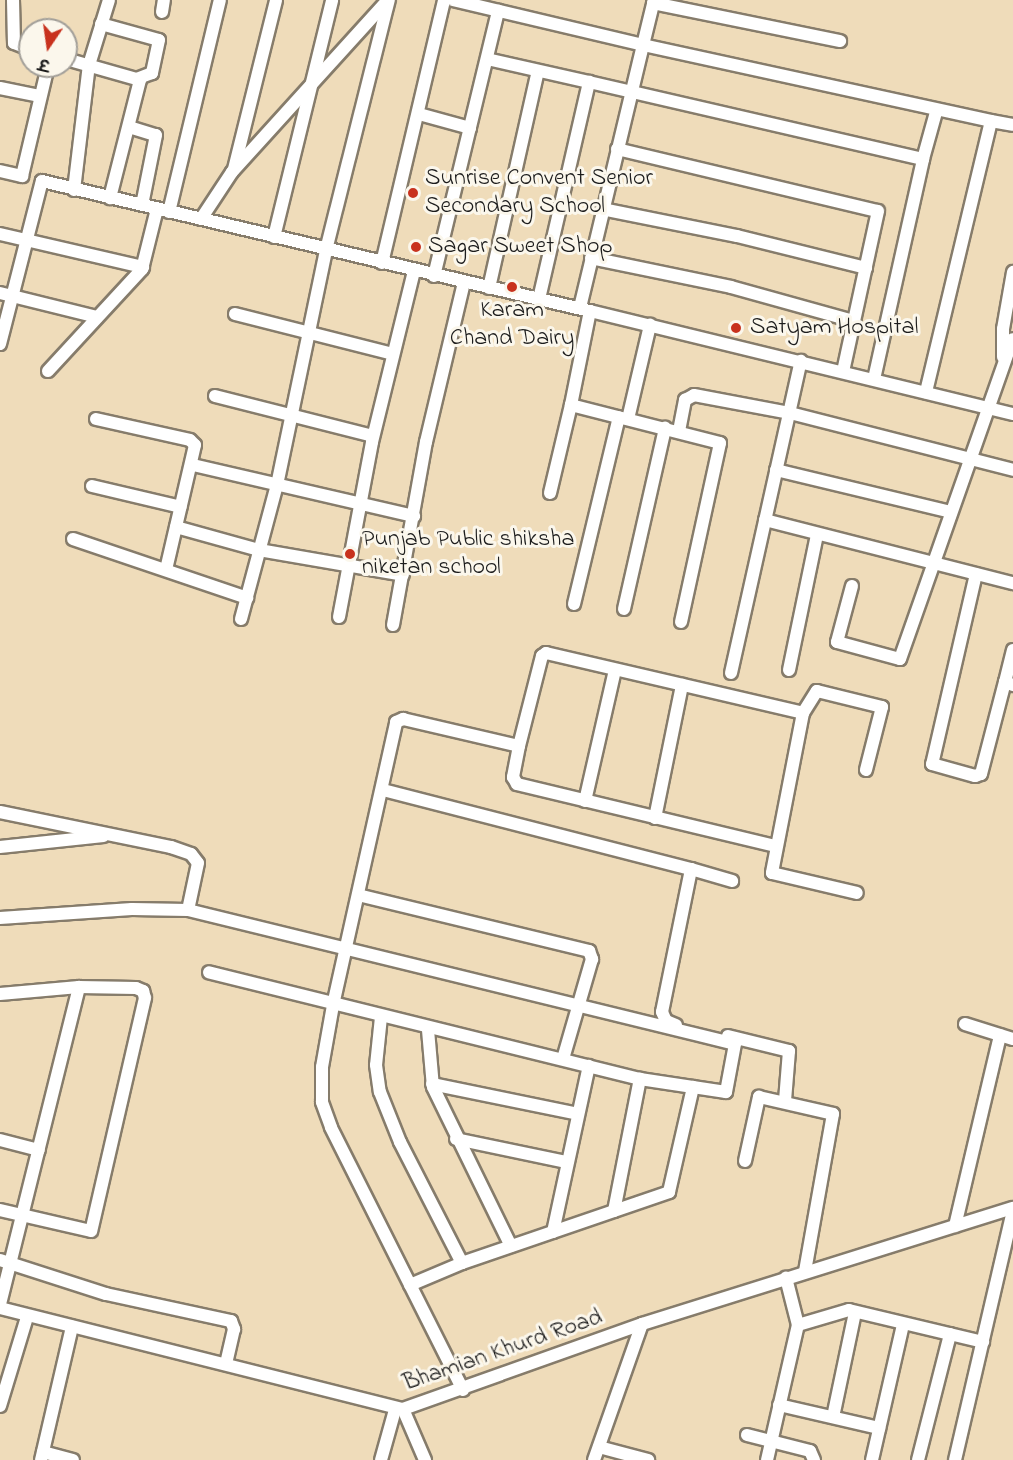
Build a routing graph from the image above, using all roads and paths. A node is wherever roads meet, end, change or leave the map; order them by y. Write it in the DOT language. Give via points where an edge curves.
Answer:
graph roads {
  1 [pos="13,0"];
  2 [pos="108,0"];
  3 [pos="220,0"];
  4 [pos="276,0"];
  5 [pos="332,0"];
  6 [pos="388,0"];
  7 [pos="444,0"];
  8 [pos="453,0"];
  9 [pos="654,2"];
  10 [pos="498,11"];
  11 [pos="101,24"];
  12 [pos="840,41"];
  13 [pos="18,44"];
  14 [pos="643,45"];
  15 [pos="487,59"];
  16 [pos="78,62"];
  17 [pos="89,65"];
  18 [pos="538,70"];
  19 [pos="45,78"];
  20 [pos="139,78"];
  21 [pos="588,82"];
  22 [pos="311,87"];
  23 [pos="0,88"];
  24 [pos="632,92"];
  25 [pos="40,96"];
  26 [pos="936,112"];
  27 [pos="419,114"];
  28 [pos="991,122"];
  29 [pos="1013,126"];
  30 [pos="129,127"];
  31 [pos="470,128"];
  32 [pos="617,149"];
  33 [pos="923,159"];
  34 [pos="234,170"];
  35 [pos="0,171"];
  36 [pos="22,176"];
  37 [pos="42,182"];
  38 [pos="74,190"];
  39 [pos="110,198"];
  40 [pos="142,205"];
  41 [pos="602,209"];
  42 [pos="163,210"];
  43 [pos="201,219"];
  44 [pos="0,234"];
  45 [pos="274,237"];
  46 [pos="27,238"];
  47 [pos="326,250"];
  48 [pos="591,258"];
  49 [pos="382,263"];
  50 [pos="143,267"];
  51 [pos="866,268"];
  52 [pos="414,271"];
  53 [pos="1013,272"];
  54 [pos="434,276"];
  55 [pos="464,283"];
  56 [pos="489,288"];
  57 [pos="0,293"];
  58 [pos="13,295"];
  59 [pos="539,299"];
  60 [pos="585,309"];
  61 [pos="235,314"];
  62 [pos="97,317"];
  63 [pos="854,321"];
  64 [pos="650,325"];
  65 [pos="309,332"];
  66 [pos="1013,339"];
  67 [pos="0,344"];
  68 [pos="393,354"];
  69 [pos="801,361"];
  70 [pos="1003,364"];
  71 [pos="48,371"];
  72 [pos="843,371"];
  73 [pos="874,379"];
  74 [pos="926,392"];
  75 [pos="215,396"];
  76 [pos="571,405"];
  77 [pos="986,408"];
  78 [pos="790,413"];
  79 [pos="1013,414"];
  80 [pos="291,415"];
  81 [pos="96,418"];
  82 [pos="624,418"];
  83 [pos="665,428"];
  84 [pos="678,431"];
  85 [pos="374,436"];
  86 [pos="969,459"];
  87 [pos="193,465"];
  88 [pos="776,470"];
  89 [pos="1013,470"];
  90 [pos="277,485"];
  91 [pos="92,486"];
  92 [pos="550,493"];
  93 [pos="360,504"];
  94 [pos="181,507"];
  95 [pos="951,512"];
  96 [pos="414,516"];
  97 [pos="765,520"];
  98 [pos="176,527"];
  99 [pos="817,535"];
  100 [pos="73,538"];
  101 [pos="259,550"];
  102 [pos="349,564"];
  103 [pos="934,564"];
  104 [pos="166,570"];
  105 [pos="976,574"];
  106 [pos="403,575"];
  107 [pos="1013,582"];
  108 [pos="852,586"];
  109 [pos="247,598"];
  110 [pos="574,604"];
  111 [pos="624,609"];
  112 [pos="339,617"];
  113 [pos="242,619"];
  114 [pos="681,622"];
  115 [pos="393,625"];
  116 [pos="1013,650"];
  117 [pos="615,670"];
  118 [pos="789,670"];
  119 [pos="731,673"];
  120 [pos="1009,684"];
  121 [pos="682,685"];
  122 [pos="802,714"];
  123 [pos="519,746"];
  124 [pos="866,770"];
  125 [pos="382,790"];
  126 [pos="585,801"];
  127 [pos="0,812"];
  128 [pos="655,818"];
  129 [pos="113,835"];
  130 [pos="775,846"];
  131 [pos="0,847"];
  132 [pos="691,869"];
  133 [pos="732,881"];
  134 [pos="857,893"];
  135 [pos="358,895"];
  136 [pos="188,910"];
  137 [pos="0,918"];
  138 [pos="345,950"];
  139 [pos="208,972"];
  140 [pos="79,987"];
  141 [pos="2,993"];
  142 [pos="333,1005"];
  143 [pos="579,1005"];
  144 [pos="0,1007"];
  145 [pos="381,1017"];
  146 [pos="965,1024"];
  147 [pos="428,1030"];
  148 [pos="1000,1035"];
  149 [pos="1013,1039"];
  150 [pos="563,1059"];
  151 [pos="589,1066"];
  152 [pos="640,1079"];
  153 [pos="432,1084"];
  154 [pos="693,1087"];
  155 [pos="785,1101"];
  156 [pos="578,1114"];
  157 [pos="456,1139"];
  158 [pos="0,1140"];
  159 [pos="39,1150"];
  160 [pos="745,1161"];
  161 [pos="566,1162"];
  162 [pos="1013,1209"];
  163 [pos="0,1210"];
  164 [pos="614,1211"];
  165 [pos="22,1216"];
  166 [pos="955,1226"];
  167 [pos="553,1232"];
  168 [pos="511,1246"];
  169 [pos="5,1262"];
  170 [pos="462,1263"];
  171 [pos="805,1271"];
  172 [pos="786,1278"];
  173 [pos="410,1285"];
  174 [pos="0,1306"];
  175 [pos="855,1313"];
  176 [pos="27,1317"];
  177 [pos="642,1324"];
  178 [pos="798,1324"];
  179 [pos="903,1325"];
  180 [pos="72,1327"];
  181 [pos="950,1334"];
  182 [pos="983,1342"];
  183 [pos="226,1364"];
  184 [pos="463,1390"];
  185 [pos="779,1405"];
  186 [pos="0,1406"];
  187 [pos="399,1409"];
  188 [pos="833,1417"];
  189 [pos="879,1428"];
  190 [pos="747,1435"];
  191 [pos="771,1440"];
  192 [pos="599,1447"];
  193 [pos="42,1456"];
  194 [pos="74,1460"];
  195 [pos="381,1460"];
  196 [pos="425,1460"];
  197 [pos="594,1460"];
  198 [pos="648,1460"];
  199 [pos="767,1460"];
  200 [pos="814,1460"];
  201 [pos="872,1460"];
  202 [pos="918,1460"];
  203 [pos="955,1460"];
  1 -- 13 [label="street" via="14,43"];
  2 -- 11 [label="street"];
  3 -- 42 [label="street"];
  4 -- 34 [label="street"];
  5 -- 22 [label="street"];
  6 -- 22 [label="street"];
  6 -- 47 [label="street"];
  7 -- 27 [label="street"];
  8 -- 10 [label="street"];
  9 -- 12 [label="street"];
  9 -- 14 [label="street"];
  10 -- 14 [label="street"];
  10 -- 15 [label="street"];
  11 -- 17 [label="street"];
  11 -- 20 [label="street" via="159,40 152,73"];
  14 -- 24 [label="street"];
  14 -- 26 [label="street"];
  15 -- 18 [label="street"];
  15 -- 31 [label="street"];
  16 -- 17 [label="street"];
  17 -- 20 [label="street"];
  17 -- 38 [label="street"];
  18 -- 21 [label="street"];
  18 -- 56 [label="street"];
  19 -- 25 [label="street"];
  20 -- 30 [label="street"];
  21 -- 24 [label="street"];
  21 -- 59 [label="street"];
  22 -- 34 [label="street"];
  22 -- 45 [label="street"];
  23 -- 25 [label="street"];
  24 -- 32 [label="street"];
  24 -- 33 [label="street"];
  25 -- 36 [label="street"];
  26 -- 28 [label="street"];
  26 -- 33 [label="street"];
  27 -- 31 [label="street"];
  27 -- 49 [label="street"];
  28 -- 29 [label="street"];
  28 -- 74 [label="street"];
  30 -- 39 [label="street"];
  30 -- 40 [label="street" via="156,135"];
  31 -- 54 [label="street"];
  32 -- 41 [label="street"];
  32 -- 51 [label="street" via="877,210"];
  33 -- 73 [label="street"];
  34 -- 43 [label="street"];
  35 -- 36 [label="street"];
  36 -- 37 [label="street"];
  37 -- 38 [label="street"];
  37 -- 46 [label="street"];
  38 -- 39 [label="street"];
  39 -- 40 [label="street"];
  40 -- 42 [label="street"];
  41 -- 48 [label="street"];
  41 -- 51 [label="street" via="737,236"];
  42 -- 43 [label="street"];
  42 -- 50 [label="street"];
  43 -- 45 [label="street"];
  44 -- 46 [label="street"];
  45 -- 47 [label="street"];
  46 -- 50 [label="street"];
  46 -- 58 [label="street"];
  47 -- 49 [label="street"];
  47 -- 65 [label="street"];
  48 -- 60 [label="street"];
  48 -- 63 [label="street" via="731,287"];
  49 -- 52 [label="street"];
  50 -- 62 [label="street"];
  51 -- 63 [label="street"];
  52 -- 54 [label="street"];
  52 -- 68 [label="street"];
  53 -- 70 [label="street" via="1003,329"];
  54 -- 55 [label="street"];
  55 -- 56 [label="street"];
  55 -- 96 [label="street" via="426,442"];
  56 -- 59 [label="street"];
  57 -- 58 [label="street"];
  58 -- 62 [label="street"];
  58 -- 67 [label="street"];
  59 -- 60 [label="street"];
  60 -- 64 [label="street"];
  60 -- 76 [label="street"];
  61 -- 65 [label="street"];
  62 -- 71 [label="street"];
  63 -- 72 [label="street"];
  64 -- 69 [label="street"];
  64 -- 82 [label="street"];
  65 -- 68 [label="street"];
  65 -- 80 [label="street"];
  66 -- 70 [label="street"];
  68 -- 85 [label="street"];
  69 -- 72 [label="street"];
  69 -- 78 [label="street"];
  70 -- 77 [label="street"];
  72 -- 73 [label="street"];
  73 -- 74 [label="street"];
  74 -- 77 [label="street"];
  75 -- 80 [label="street"];
  76 -- 82 [label="street"];
  76 -- 92 [label="street"];
  77 -- 79 [label="street"];
  77 -- 86 [label="street"];
  78 -- 84 [label="street" via="690,395 684,402"];
  78 -- 86 [label="street"];
  78 -- 88 [label="street"];
  80 -- 85 [label="street"];
  80 -- 90 [label="street"];
  81 -- 87 [label="street" via="190,440 195,445"];
  82 -- 83 [label="street"];
  82 -- 110 [label="street"];
  83 -- 84 [label="street"];
  83 -- 111 [label="street"];
  84 -- 114 [label="street" via="716,440 720,445"];
  85 -- 93 [label="street"];
  86 -- 89 [label="street"];
  86 -- 95 [label="street"];
  87 -- 90 [label="street"];
  87 -- 94 [label="street"];
  88 -- 95 [label="street"];
  88 -- 97 [label="street"];
  90 -- 93 [label="street"];
  90 -- 101 [label="street"];
  91 -- 94 [label="street"];
  93 -- 96 [label="street"];
  93 -- 102 [label="street"];
  94 -- 98 [label="street"];
  95 -- 103 [label="street"];
  96 -- 106 [label="street"];
  97 -- 99 [label="street"];
  97 -- 119 [label="street"];
  98 -- 101 [label="street"];
  98 -- 104 [label="street"];
  99 -- 103 [label="street"];
  99 -- 118 [label="street"];
  100 -- 104 [label="street"];
  101 -- 102 [label="street"];
  101 -- 109 [label="street"];
  102 -- 106 [label="street"];
  102 -- 112 [label="street"];
  103 -- 105 [label="street"];
  103 -- 108 [label="street" via="900,659 837,642"];
  104 -- 109 [label="street"];
  105 -- 107 [label="street"];
  105 -- 120 [label="street" via="932,764 975,776 981,774"];
  106 -- 115 [label="street"];
  109 -- 113 [label="street"];
  116 -- 120 [label="street"];
  117 -- 121 [label="street"];
  117 -- 123 [label="street" via="544,653"];
  117 -- 126 [label="street"];
  121 -- 122 [label="street"];
  121 -- 128 [label="street"];
  122 -- 124 [label="street" via="817,691 882,707"];
  122 -- 130 [label="street"];
  123 -- 125 [label="street" via="400,719 396,722"];
  123 -- 126 [label="street" via="514,783"];
  125 -- 132 [label="street"];
  125 -- 135 [label="street"];
  126 -- 128 [label="street"];
  127 -- 129 [label="street"];
  128 -- 130 [label="street"];
  129 -- 131 [label="street"];
  129 -- 136 [label="street" via="171,847 197,859"];
  130 -- 134 [label="street" via="771,870 774,876"];
  132 -- 133 [label="street"];
  132 -- 155 [label="street" via="663,1017 673,1024 787,1049 790,1058"];
  135 -- 138 [label="street"];
  135 -- 143 [label="street" via="590,951 592,959"];
  136 -- 137 [label="street" via="132,909"];
  136 -- 138 [label="street"];
  138 -- 142 [label="street"];
  138 -- 143 [label="street"];
  139 -- 142 [label="street"];
  140 -- 141 [label="street"];
  140 -- 159 [label="street"];
  140 -- 165 [label="street" via="136,988 145,995 110,1160 89,1232"];
  141 -- 144 [label="street"];
  142 -- 145 [label="street"];
  142 -- 173 [label="street" via="322,1067 322,1102"];
  143 -- 150 [label="street"];
  143 -- 154 [label="street" via="735,1044 726,1092"];
  145 -- 147 [label="street"];
  145 -- 170 [label="street" via="376,1065 380,1092 400,1142"];
  146 -- 148 [label="street"];
  147 -- 150 [label="street"];
  147 -- 153 [label="street"];
  148 -- 149 [label="street"];
  148 -- 166 [label="street"];
  150 -- 151 [label="street"];
  151 -- 152 [label="street"];
  151 -- 156 [label="street"];
  152 -- 154 [label="street"];
  152 -- 164 [label="street"];
  153 -- 156 [label="street"];
  153 -- 157 [label="street"];
  154 -- 164 [label="street" via="672,1188"];
  155 -- 160 [label="street" via="758,1098"];
  155 -- 171 [label="street" via="830,1111 834,1118"];
  156 -- 161 [label="street"];
  157 -- 161 [label="street"];
  157 -- 168 [label="street"];
  158 -- 159 [label="street"];
  159 -- 165 [label="street"];
  161 -- 167 [label="street"];
  162 -- 166 [label="street, Bhamian Khurd Road"];
  162 -- 182 [label="street"];
  163 -- 165 [label="street"];
  164 -- 167 [label="street"];
  165 -- 169 [label="street"];
  166 -- 171 [label="street, Bhamian Khurd Road"];
  167 -- 168 [label="street"];
  168 -- 170 [label="street"];
  169 -- 174 [label="street"];
  169 -- 183 [label="street" via="106,1294 231,1321 234,1329"];
  170 -- 173 [label="street"];
  171 -- 172 [label="street, Bhamian Khurd Road"];
  172 -- 177 [label="street, Bhamian Khurd Road"];
  172 -- 178 [label="street"];
  173 -- 184 [label="street"];
  174 -- 176 [label="street, Bhamian Khurd Road"];
  175 -- 178 [label="street" via="842,1311"];
  175 -- 179 [label="street"];
  175 -- 188 [label="street"];
  176 -- 180 [label="street, Bhamian Khurd Road"];
  176 -- 186 [label="street"];
  177 -- 184 [label="street, Bhamian Khurd Road"];
  177 -- 192 [label="street"];
  178 -- 185 [label="street"];
  179 -- 181 [label="street"];
  179 -- 189 [label="street"];
  180 -- 183 [label="street, Bhamian Khurd Road"];
  180 -- 193 [label="street"];
  181 -- 182 [label="street"];
  181 -- 202 [label="street"];
  182 -- 203 [label="street"];
  183 -- 187 [label="street, Bhamian Khurd Road"];
  184 -- 187 [label="street, Bhamian Khurd Road"];
  185 -- 188 [label="street"];
  185 -- 191 [label="street"];
  187 -- 195 [label="street"];
  187 -- 196 [label="street"];
  188 -- 189 [label="street"];
  189 -- 201 [label="street"];
  190 -- 191 [label="street"];
  191 -- 199 [label="street"];
  191 -- 200 [label="street" via="810,1451"];
  192 -- 197 [label="street"];
  192 -- 198 [label="street"];
  193 -- 194 [label="street"];
}
